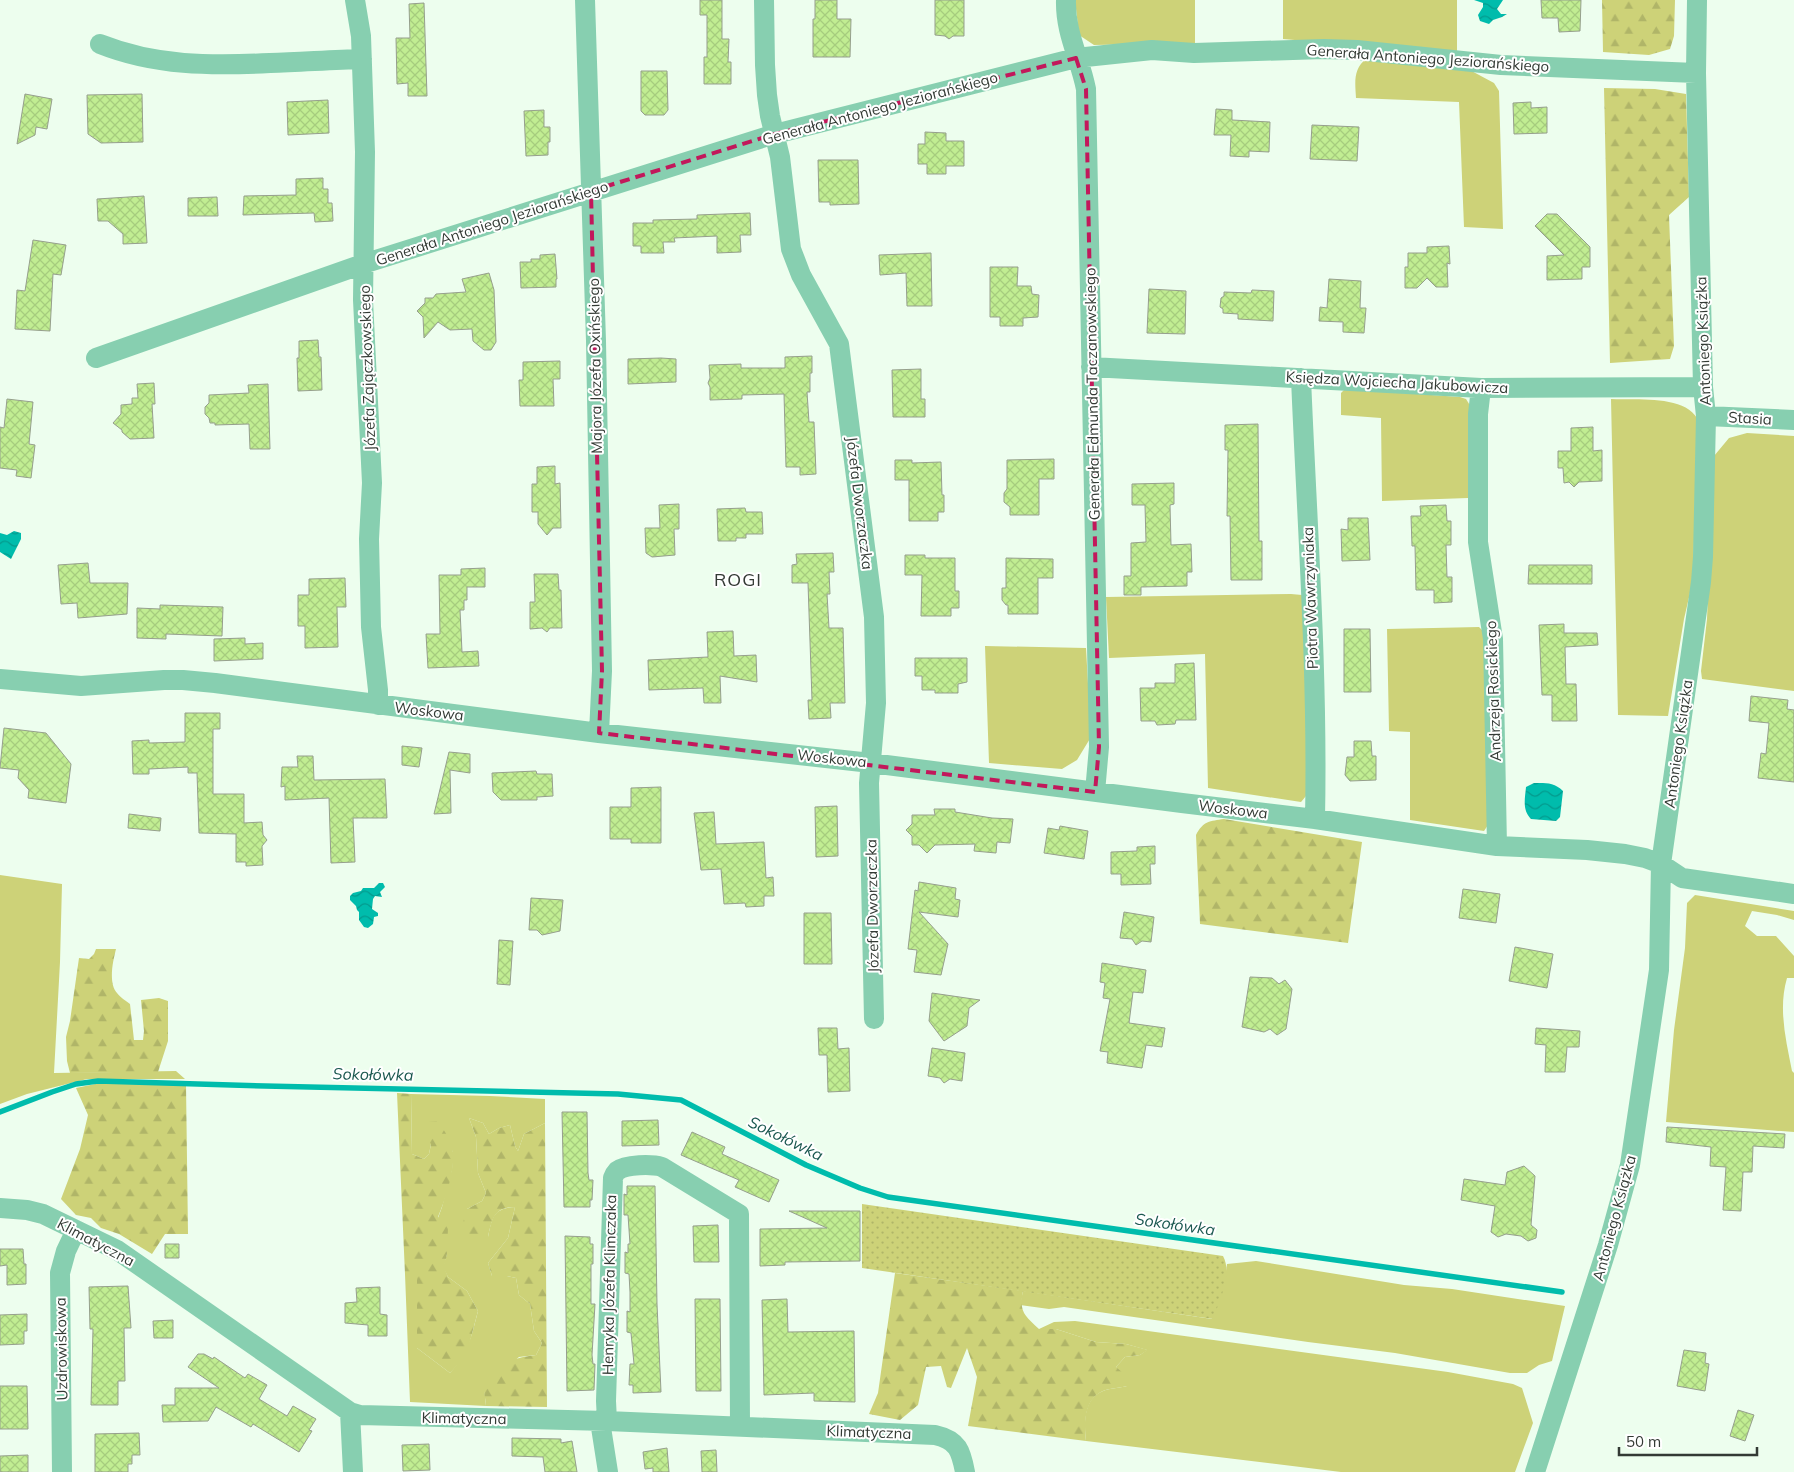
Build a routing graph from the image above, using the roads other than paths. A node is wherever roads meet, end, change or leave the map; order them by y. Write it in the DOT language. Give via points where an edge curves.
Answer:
graph roads {
  1 [pos="355,0"];
  2 [pos="585,0"];
  3 [pos="764,0"];
  4 [pos="1066,0"];
  5 [pos="1697,0"];
  6 [pos="100,44"];
  7 [pos="1076,58"];
  8 [pos="362,59"];
  9 [pos="1696,73"];
  10 [pos="776,134"];
  11 [pos="591,191"];
  12 [pos="364,264"];
  13 [pos="96,358"];
  14 [pos="1091,367"];
  15 [pos="1301,378"];
  16 [pos="1703,387"];
  17 [pos="1481,388"];
  18 [pos="1706,416"];
  19 [pos="1794,420"];
  20 [pos="0,679"];
  21 [pos="378,705"];
  22 [pos="599,733"];
  23 [pos="872,763"];
  24 [pos="1095,792"];
  25 [pos="1315,819"];
  26 [pos="1497,846"];
  27 [pos="1661,864"];
  28 [pos="1794,894"];
  29 [pos="874,1020"];
  30 [pos="0,1208"];
  31 [pos="76,1230"];
  32 [pos="350,1412"];
  33 [pos="604,1421"];
  34 [pos="740,1427"];
  35 [pos="62,1472"];
  36 [pos="353,1472"];
  37 [pos="608,1472"];
  38 [pos="965,1472"];
  39 [pos="1535,1472"];
  1 -- 8 [label="street, Józefa Zajączkowskiego"];
  2 -- 11 [label="street, Majora Józefa Oxińskiego"];
  3 -- 10 [label="street, Józefa Dworzaczka" via="767,95"];
  4 -- 7 [label="street, Generała Edmunda Taczanowskiego" via="1067,22"];
  5 -- 9 [label="street, Antoniego Książka"];
  6 -- 8 [label="street" via="131,55 189,64"];
  7 -- 9 [label="street, Generała Antoniego Jeziorańskiego" via="1152,50 1194,53 1324,49 1501,65"];
  7 -- 10 [label="street, Generała Antoniego Jeziorańskiego"];
  7 -- 14 [label="street, Generała Edmunda Taczanowskiego" via="1086,88"];
  8 -- 12 [label="street, Józefa Zajączkowskiego"];
  9 -- 16 [label="street, Antoniego Książka"];
  10 -- 11 [label="street, Generała Antoniego Jeziorańskiego"];
  10 -- 23 [label="street, Józefa Dworzaczka" via="794,261 840,350 874,617 876,703"];
  11 -- 12 [label="street, Generała Antoniego Jeziorańskiego"];
  11 -- 22 [label="street, Majora Józefa Oxińskiego" via="602,671"];
  12 -- 13 [label="street, Generała Antoniego Jeziorańskiego"];
  12 -- 21 [label="street, Józefa Zajączkowskiego" via="372,483 369,538 371,627"];
  14 -- 15 [label="street, Księdza Wojciecha Jakubowicza"];
  14 -- 24 [label="street, Generała Edmunda Taczanowskiego" via="1099,747"];
  15 -- 17 [label="street, Księdza Wojciecha Jakubowicza"];
  15 -- 25 [label="street, Piotra Wawrzyniaka" via="1313,649"];
  16 -- 17 [label="street, Księdza Wojciecha Jakubowicza"];
  16 -- 18 [label="street, Antoniego Książka"];
  17 -- 26 [label="street, Andrzeja Rosickiego" via="1478,542 1493,639"];
  18 -- 19 [label="street, Stasia"];
  18 -- 27 [label="street, Antoniego Książka" via="1701,582"];
  20 -- 21 [label="street, Woskowa" via="81,686 184,680"];
  21 -- 22 [label="street, Woskowa"];
  22 -- 23 [label="street, Woskowa"];
  23 -- 24 [label="street, Woskowa"];
  23 -- 29 [label="street, Józefa Dworzaczka" via="869,783"];
  24 -- 25 [label="street, Woskowa"];
  25 -- 26 [label="street, Woskowa"];
  26 -- 27 [label="street, Woskowa" via="1625,854"];
  27 -- 28 [label="street, Woskowa" via="1682,878"];
  27 -- 39 [label="street, Antoniego Książka" via="1659,970 1630,1165 1608,1245"];
  30 -- 31 [label="street, Klimatyczna" via="43,1214"];
  31 -- 32 [label="street, Klimatyczna" via="130,1259"];
  31 -- 35 [label="street, Uzdrowiskowa" via="60,1273"];
  32 -- 33 [label="street, Klimatyczna" via="370,1416"];
  32 -- 36 [label="street"];
  33 -- 34 [label="street, Klimatyczna"];
  33 -- 34 [label="street, Henryka Józefa Klimczaka" via="612,1178 618,1170 630,1166 654,1165 739,1214"];
  33 -- 37 [label="street"];
  34 -- 38 [label="street, Klimatyczna" via="935,1435 945,1437 959,1448"];
}
